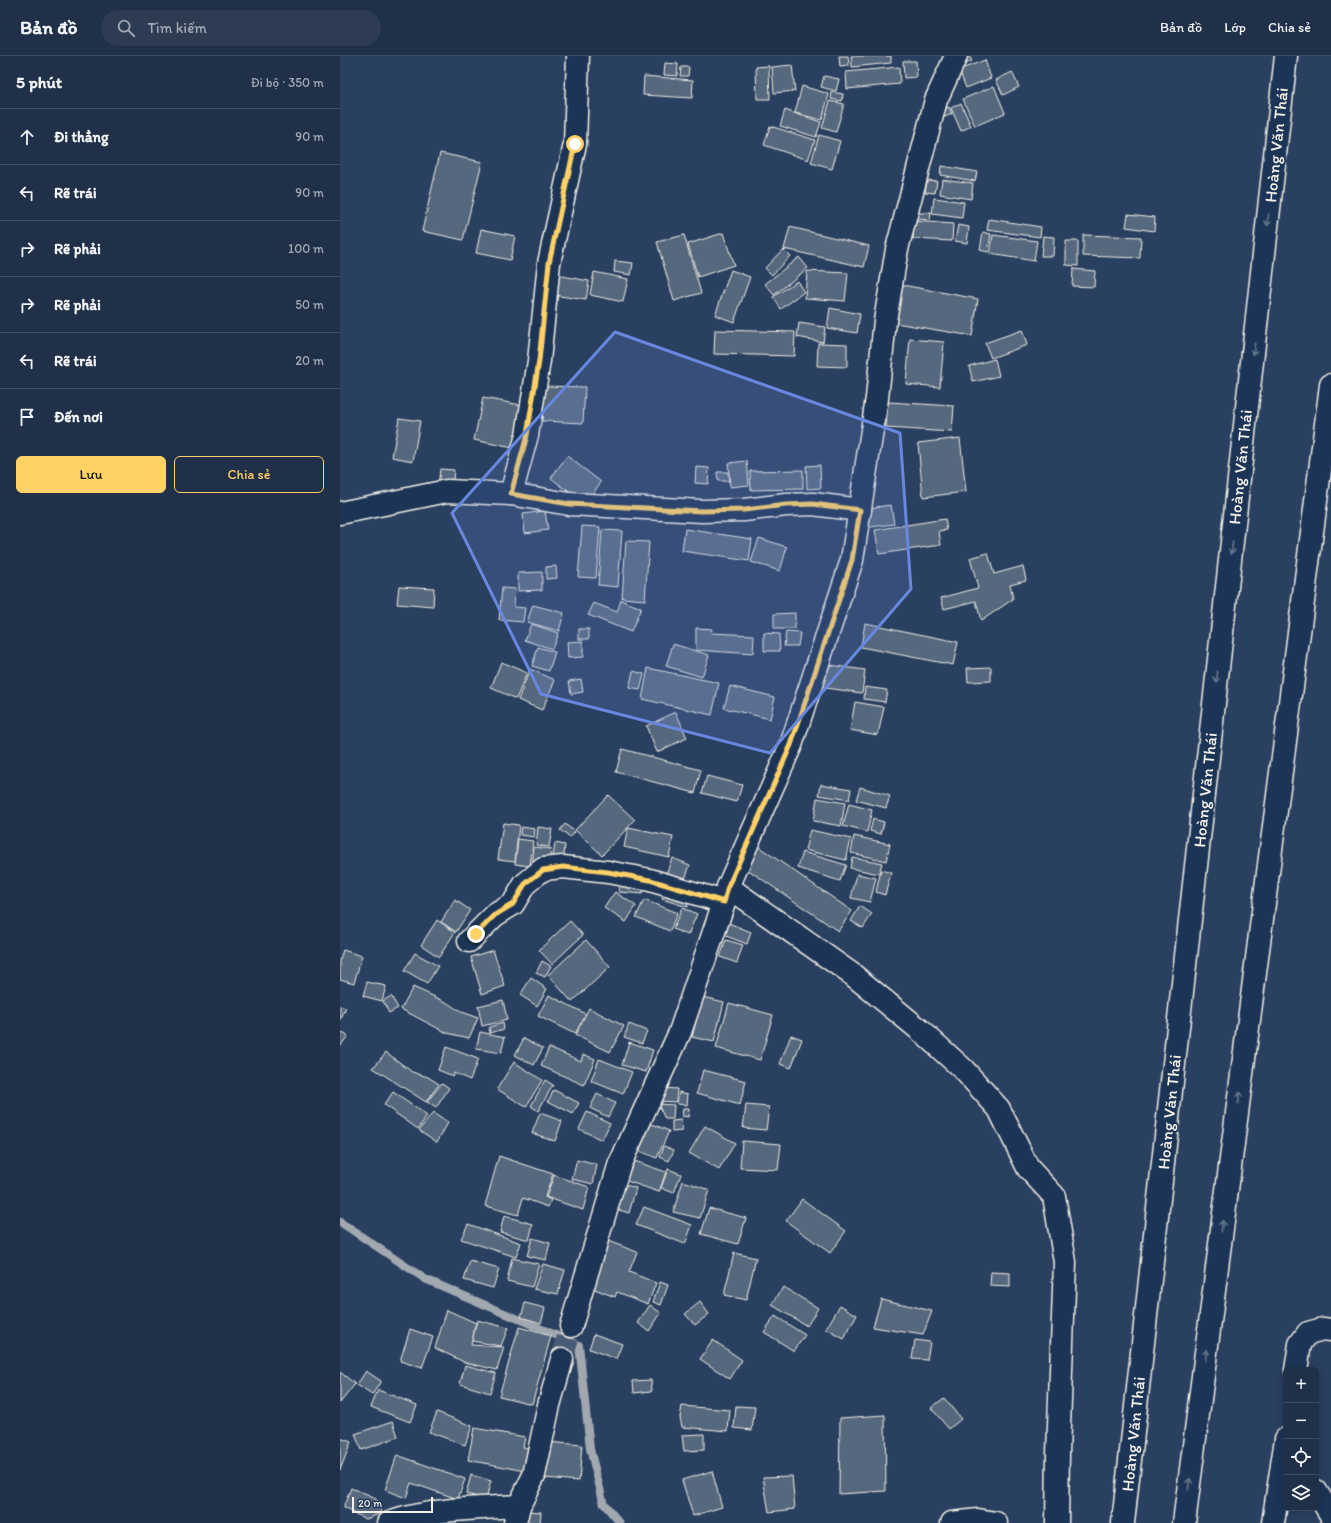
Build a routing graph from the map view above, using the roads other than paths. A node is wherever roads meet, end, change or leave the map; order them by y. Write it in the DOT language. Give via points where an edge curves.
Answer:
graph roads {
  1 [pos="578,56"];
  2 [pos="956,56"];
  3 [pos="1286,56"];
  4 [pos="1331,385"];
  5 [pos="511,494"];
  6 [pos="860,510"];
  7 [pos="340,513"];
  8 [pos="726,894"];
  9 [pos="469,942"];
  10 [pos="571,1326"];
  11 [pos="1331,1330"];
  12 [pos="562,1359"];
  13 [pos="1296,1367"];
  14 [pos="1283,1460"];
  15 [pos="1319,1496"];
  16 [pos="517,1514"];
  17 [pos="1331,1515"];
  18 [pos="389,1523"];
  19 [pos="952,1523"];
  20 [pos="996,1523"];
  21 [pos="1056,1523"];
  22 [pos="1123,1523"];
  23 [pos="1184,1523"];
  24 [pos="1273,1523"];
  1 -- 5 [label="street" via="575,144 549,263 539,361 527,435"];
  2 -- 6 [label="street" via="936,100 897,248"];
  3 -- 22 [label="street, Hoàng Văn Thái, one-way"];
  23 -- 4 [label="street, one-way"];
  5 -- 6 [label="street" via="569,504 695,511 813,504"];
  5 -- 7 [label="street" via="447,491"];
  6 -- 8 [label="street" via="852,560 791,745"];
  8 -- 9 [label="street" via="608,872 563,867 543,870 525,884 513,904 495,915"];
  8 -- 10 [label="street" via="680,1032 618,1166"];
  8 -- 21 [label="street" via="853,975 964,1070 999,1109 1028,1168 1054,1196 1065,1262"];
  11 -- 13 [label="street" via="1323,1329 1308,1333 1300,1344"];
  12 -- 16 [label="street" via="534,1475"];
  14 -- 24 [label="street"];
  15 -- 17 [label="street"];
  16 -- 18 [label="street" via="456,1509"];
  19 -- 20 [label="street" via="978,1520"];
}
